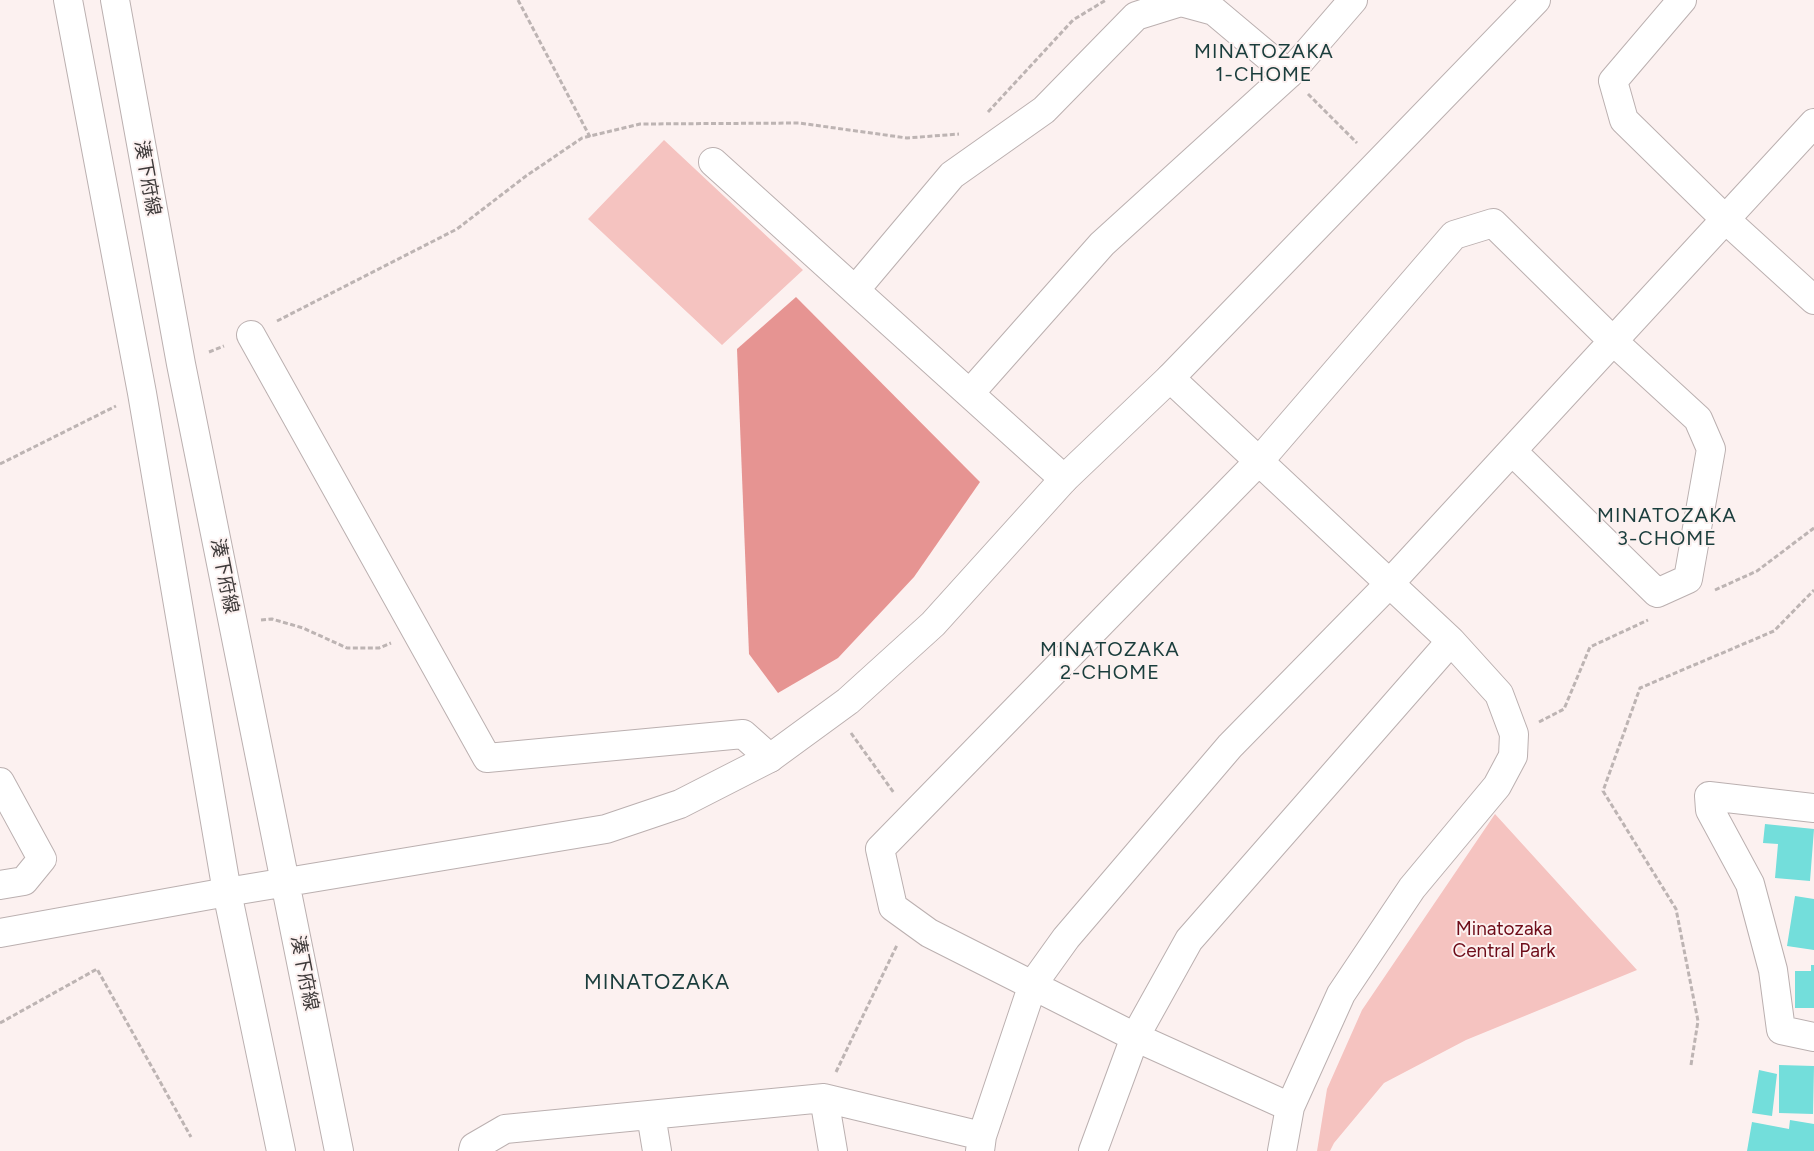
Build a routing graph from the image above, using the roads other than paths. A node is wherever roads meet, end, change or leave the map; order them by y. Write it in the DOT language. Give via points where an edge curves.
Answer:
graph roads {
  1 [pos="68,0"];
  2 [pos="116,0"];
  3 [pos="1353,0"];
  4 [pos="1536,0"];
  5 [pos="1682,0"];
  6 [pos="1289,74"];
  7 [pos="1814,123"];
  8 [pos="713,162"];
  9 [pos="1725,219"];
  10 [pos="856,289"];
  11 [pos="1814,300"];
  12 [pos="252,334"];
  13 [pos="1613,341"];
  14 [pos="1170,378"];
  15 [pos="970,393"];
  16 [pos="1512,451"];
  17 [pos="1260,460"];
  18 [pos="1064,479"];
  19 [pos="1390,583"];
  20 [pos="1451,641"];
  21 [pos="770,758"];
  22 [pos="0,782"];
  23 [pos="1814,808"];
  24 [pos="286,884"];
  25 [pos="0,886"];
  26 [pos="227,892"];
  27 [pos="0,933"];
  28 [pos="1033,984"];
  29 [pos="1135,1037"];
  30 [pos="1814,1037"];
  31 [pos="824,1098"];
  32 [pos="1290,1107"];
  33 [pos="652,1115"];
  34 [pos="981,1143"];
  35 [pos="281,1151"];
  36 [pos="339,1151"];
  37 [pos="474,1151"];
  38 [pos="657,1151"];
  39 [pos="833,1151"];
  40 [pos="1093,1151"];
  41 [pos="1282,1151"];
  1 -- 26 [label="street" via="142,393"];
  2 -- 24 [label="street, 湊下府線" via="181,364"];
  3 -- 6 [label="street"];
  4 -- 14 [label="street"];
  5 -- 9 [label="street" via="1613,81 1624,120"];
  6 -- 10 [label="street" via="1214,10 1180,2 1136,16 1044,110 952,175"];
  6 -- 15 [label="street" via="1102,244"];
  7 -- 9 [label="street"];
  8 -- 10 [label="street"];
  9 -- 11 [label="street"];
  9 -- 13 [label="street"];
  10 -- 15 [label="street"];
  12 -- 21 [label="street" via="487,758 743,734"];
  13 -- 16 [label="street"];
  13 -- 16 [label="street" via="1698,419 1711,449 1688,579 1657,593"];
  13 -- 17 [label="street" via="1493,223 1454,235"];
  14 -- 17 [label="street"];
  14 -- 18 [label="street"];
  15 -- 18 [label="street"];
  16 -- 19 [label="street"];
  17 -- 19 [label="street"];
  17 -- 28 [label="street" via="880,849 893,907 929,933"];
  18 -- 21 [label="street" via="932,624 835,710"];
  19 -- 20 [label="street"];
  19 -- 28 [label="street" via="1230,746 1066,938"];
  20 -- 29 [label="street" via="1189,940"];
  20 -- 32 [label="street" via="1499,694 1514,734 1513,756 1497,786 1412,888 1341,994"];
  21 -- 24 [label="street" via="680,804 606,829"];
  22 -- 25 [label="street" via="42,860 24,881"];
  23 -- 30 [label="street" via="1709,796 1710,810 1750,884 1773,970 1781,1030"];
  24 -- 26 [label="street"];
  24 -- 36 [label="street, 湊下府線"];
  26 -- 27 [label="street"];
  26 -- 35 [label="street"];
  28 -- 29 [label="street"];
  28 -- 34 [label="street"];
  29 -- 32 [label="street"];
  29 -- 40 [label="street"];
  31 -- 33 [label="street"];
  31 -- 34 [label="street"];
  31 -- 39 [label="street"];
  32 -- 41 [label="street"];
  33 -- 37 [label="street" via="505,1129 474,1147"];
  33 -- 38 [label="street"];
}
